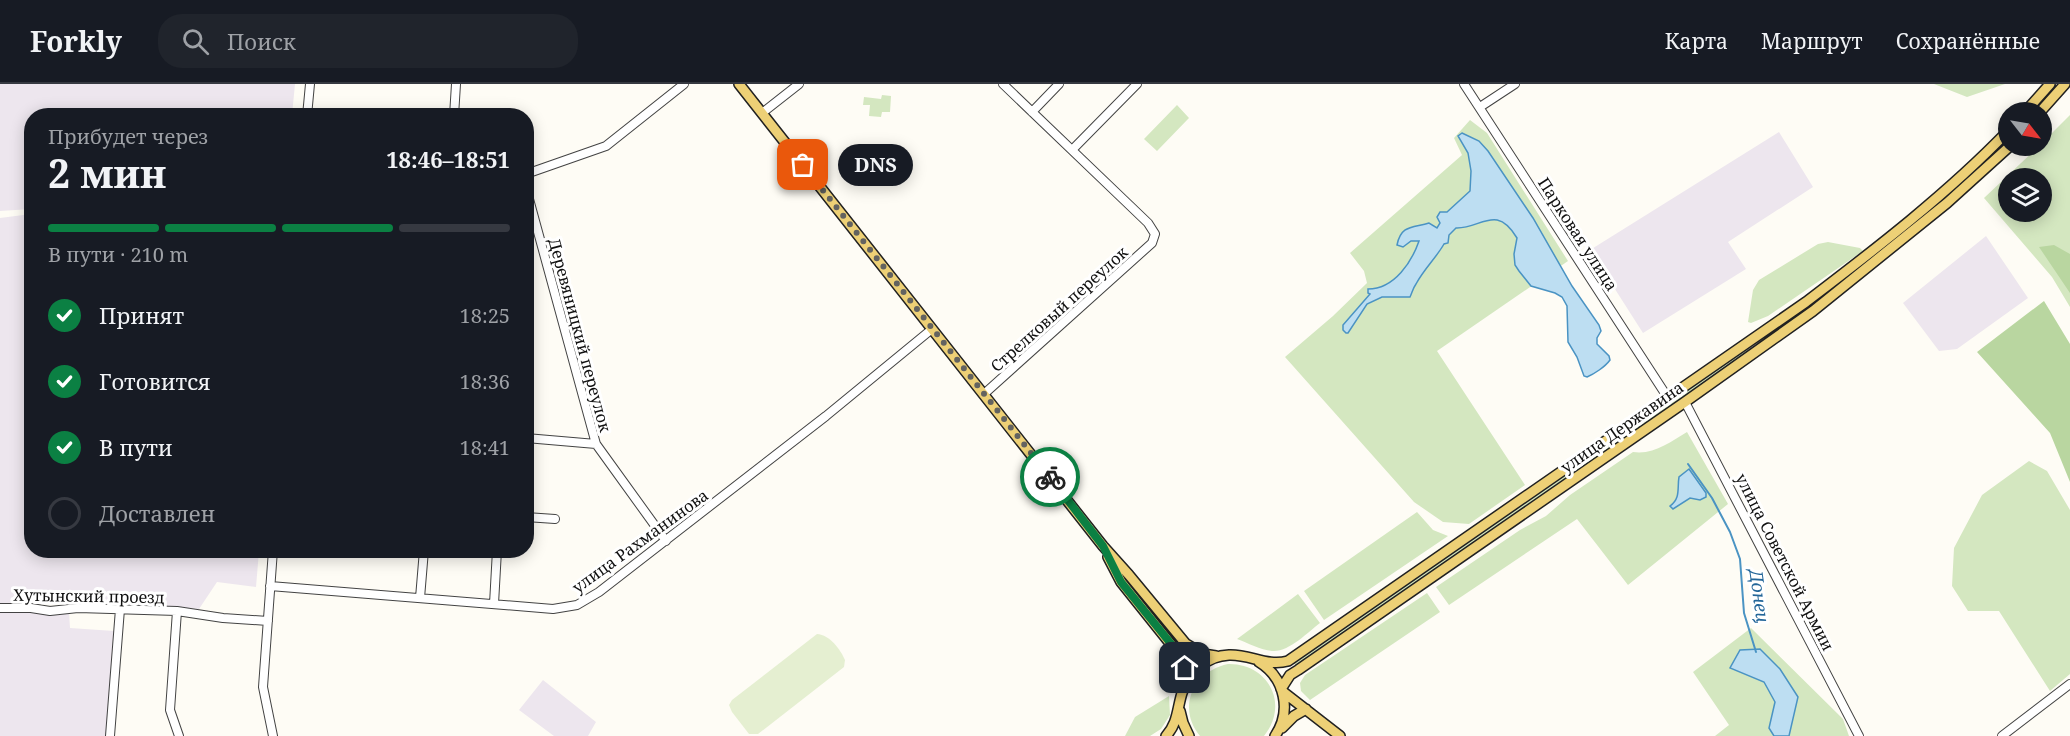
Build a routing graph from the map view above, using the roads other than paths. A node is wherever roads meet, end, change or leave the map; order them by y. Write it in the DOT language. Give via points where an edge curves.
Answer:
graph roads {
  1 [pos="310,84"];
  2 [pos="456,84"];
  3 [pos="684,84"];
  4 [pos="739,84"];
  5 [pos="799,84"];
  6 [pos="1003,84"];
  7 [pos="1059,84"];
  8 [pos="1137,84"];
  9 [pos="1464,84"];
  10 [pos="1515,84"];
  11 [pos="2050,84"];
  12 [pos="2065,84"];
  13 [pos="2034,102"];
  14 [pos="2049,102"];
  15 [pos="1480,107"];
  16 [pos="308,108"];
  17 [pos="454,108"];
  18 [pos="1032,112"];
  19 [pos="762,113"];
  20 [pos="1998,141"];
  21 [pos="1071,150"];
  22 [pos="1999,156"];
  23 [pos="534,171"];
  24 [pos="534,217"];
  25 [pos="932,329"];
  26 [pos="1750,341"];
  27 [pos="1758,351"];
  28 [pos="984,394"];
  29 [pos="1668,398"];
  30 [pos="1685,402"];
  31 [pos="534,439"];
  32 [pos="596,444"];
  33 [pos="534,518"];
  34 [pos="555,519"];
  35 [pos="666,541"];
  36 [pos="1103,546"];
  37 [pos="272,558"];
  38 [pos="423,558"];
  39 [pos="497,558"];
  40 [pos="270,586"];
  41 [pos="420,598"];
  42 [pos="494,604"];
  43 [pos="0,608"];
  44 [pos="120,609"];
  45 [pos="177,611"];
  46 [pos="268,621"];
  47 [pos="1227,655"];
  48 [pos="1246,657"];
  49 [pos="2070,684"];
  50 [pos="1282,690"];
  51 [pos="1181,698"];
  52 [pos="1306,709"];
  53 [pos="1277,735"];
  54 [pos="110,736"];
  55 [pos="179,736"];
  56 [pos="273,736"];
  57 [pos="1166,736"];
  58 [pos="1189,736"];
  59 [pos="1340,736"];
  60 [pos="1859,736"];
  61 [pos="2002,736"];
  1 -- 16 [label="street"];
  2 -- 17 [label="street"];
  3 -- 23 [label="street" via="606,146"];
  4 -- 19 [label="main road"];
  5 -- 19 [label="street"];
  6 -- 18 [label="street"];
  7 -- 18 [label="street"];
  8 -- 21 [label="street"];
  9 -- 15 [label="street, Парковая улица"];
  10 -- 15 [label="street"];
  11 -- 13 [label="main road"];
  12 -- 14 [label="main road"];
  15 -- 29 [label="street, Парковая улица"];
  18 -- 21 [label="street"];
  19 -- 25 [label="main road"];
  20 -- 26 [label="main road, улица Державина" via="1881,244"];
  21 -- 28 [label="street, Стрелковый переулок" via="1151,227 1155,234 1152,243"];
  22 -- 27 [label="main road, улица Державина" via="1877,261"];
  24 -- 32 [label="street, Деревяницкий переулок"];
  25 -- 28 [label="main road"];
  25 -- 35 [label="street, улица Рахманинова"];
  26 -- 27 [label="street"];
  26 -- 29 [label="main road, улица Державина"];
  27 -- 30 [label="main road, улица Державина"];
  28 -- 36 [label="main road"];
  29 -- 48 [label="main road, улица Державина" via="1288,661 1272,664"];
  30 -- 50 [label="main road, улица Державина" via="1290,675"];
  30 -- 60 [label="street, улица Советской Армии"];
  31 -- 32 [label="street"];
  32 -- 35 [label="street, Деревяницкий переулок"];
  33 -- 34 [label="street"];
  35 -- 42 [label="street, улица Рахманинова" via="578,605 559,609"];
  36 -- 47 [label="main road" via="1186,644 1203,654"];
  36 -- 51 [label="main road" via="1121,582 1181,657 1185,668"];
  37 -- 40 [label="street"];
  38 -- 41 [label="street"];
  39 -- 42 [label="street"];
  40 -- 41 [label="street, улица Рахманинова"];
  40 -- 46 [label="street"];
  41 -- 42 [label="street, улица Рахманинова"];
  43 -- 44 [label="street, Хутынский проезд"];
  44 -- 45 [label="street, Хутынский проезд"];
  44 -- 54 [label="street"];
  45 -- 46 [label="street, Хутынский проезд"];
  45 -- 55 [label="street, Хутынский проезд" via="170,710"];
  46 -- 56 [label="street" via="263,687"];
  47 -- 48 [label="main road, улица Державина"];
  47 -- 51 [label="main road, улица Державина" via="1198,667"];
  48 -- 50 [label="main road, улица Державина" via="1264,665"];
  49 -- 61 [label="street"];
  50 -- 52 [label="main road"];
  50 -- 53 [label="main road" via="1284,714"];
  51 -- 57 [label="main road, улица Державина" via="1176,722"];
  51 -- 58 [label="main road" via="1183,723"];
  52 -- 53 [label="main road"];
  52 -- 59 [label="main road"];
}
